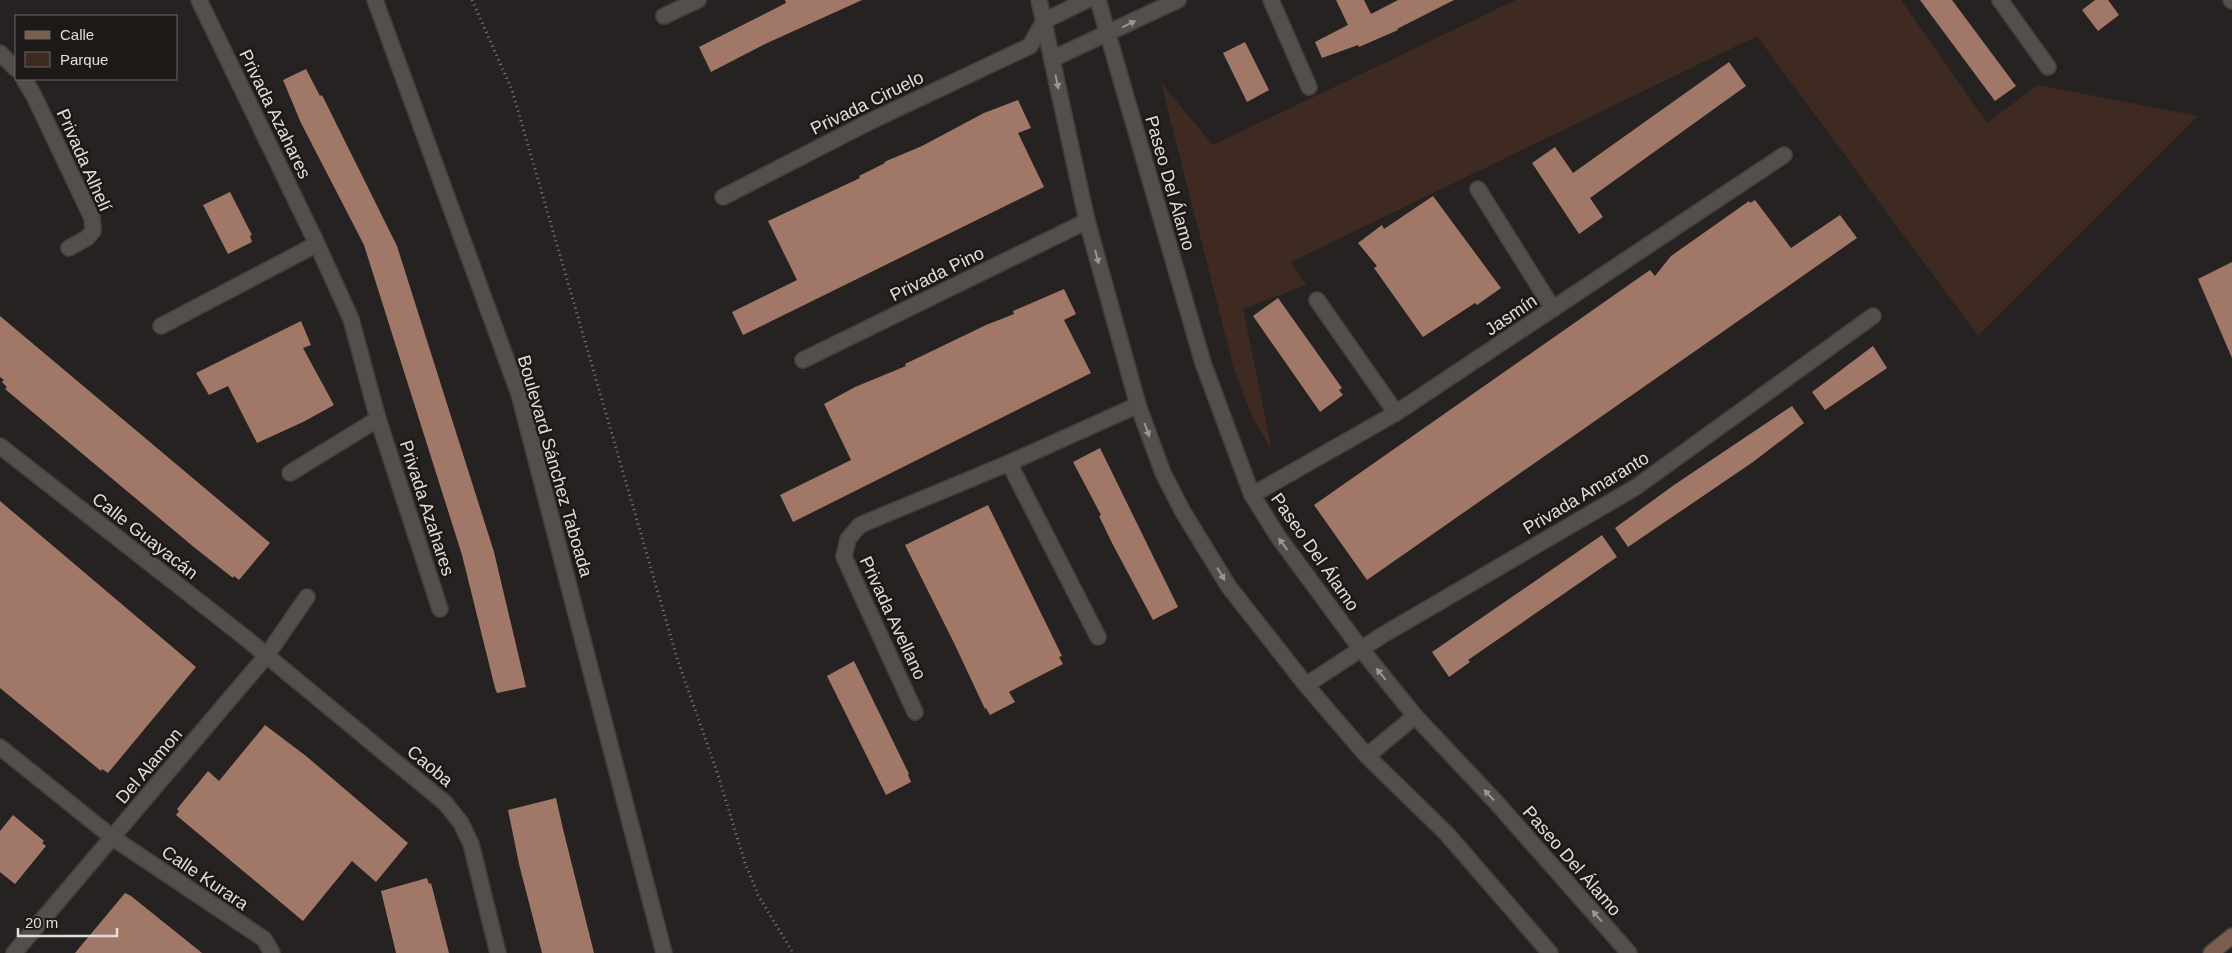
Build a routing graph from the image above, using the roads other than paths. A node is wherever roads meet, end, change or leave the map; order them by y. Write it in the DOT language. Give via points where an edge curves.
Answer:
graph roads {
  1 [pos="199,0"];
  2 [pos="375,0"];
  3 [pos="698,0"];
  4 [pos="1039,0"];
  5 [pos="1087,0"];
  6 [pos="1098,0"];
  7 [pos="1178,0"];
  8 [pos="1271,0"];
  9 [pos="2000,0"];
  10 [pos="664,16"];
  11 [pos="1044,21"];
  12 [pos="1107,34"];
  13 [pos="1030,46"];
  14 [pos="0,53"];
  15 [pos="1052,59"];
  16 [pos="2048,67"];
  17 [pos="15,68"];
  18 [pos="25,80"];
  19 [pos="1309,87"];
  20 [pos="1784,155"];
  21 [pos="1478,189"];
  22 [pos="723,197"];
  23 [pos="1087,221"];
  24 [pos="317,244"];
  25 [pos="69,248"];
  26 [pos="1317,300"];
  27 [pos="1553,309"];
  28 [pos="1873,316"];
  29 [pos="161,326"];
  30 [pos="803,360"];
  31 [pos="1138,405"];
  32 [pos="1396,414"];
  33 [pos="378,419"];
  34 [pos="0,446"];
  35 [pos="1009,463"];
  36 [pos="290,473"];
  37 [pos="1252,494"];
  38 [pos="306,597"];
  39 [pos="440,608"];
  40 [pos="1098,637"];
  41 [pos="1361,649"];
  42 [pos="266,655"];
  43 [pos="1306,685"];
  44 [pos="916,712"];
  45 [pos="1415,716"];
  46 [pos="0,747"];
  47 [pos="1367,756"];
  48 [pos="113,838"];
  49 [pos="2232,936"];
  50 [pos="14,953"];
  51 [pos="272,953"];
  52 [pos="498,953"];
  53 [pos="664,953"];
  54 [pos="1550,953"];
  55 [pos="1629,953"];
  56 [pos="2210,953"];
  1 -- 24 [label="street, Privada Azahares"];
  2 -- 53 [label="street, Boulevard Sánchez Taboada" via="519,394"];
  3 -- 10 [label="street"];
  4 -- 11 [label="street"];
  5 -- 11 [label="street"];
  6 -- 12 [label="street, Paseo Del Álamo"];
  12 -- 7 [label="street, one-way"];
  8 -- 19 [label="street"];
  9 -- 16 [label="street"];
  11 -- 13 [label="street"];
  11 -- 15 [label="street"];
  12 -- 15 [label="street"];
  12 -- 37 [label="street, Paseo Del Álamo" via="1203,363"];
  13 -- 15 [label="street"];
  13 -- 22 [label="street, Privada Ciruelo" via="869,122"];
  14 -- 17 [label="street"];
  15 -- 23 [label="street, one-way"];
  18 -- 25 [label="street, Privada Alhelí" via="92,218 93,231"];
  20 -- 27 [label="street, Jasmín"];
  21 -- 27 [label="street"];
  23 -- 30 [label="street, Privada Pino"];
  23 -- 31 [label="street, one-way"];
  24 -- 29 [label="street"];
  24 -- 33 [label="street, Privada Azahares" via="351,319"];
  26 -- 32 [label="street"];
  27 -- 32 [label="street, Jasmín"];
  28 -- 41 [label="street, Privada Amaranto" via="1636,487"];
  31 -- 35 [label="street, Privada Avellano"];
  31 -- 43 [label="street, one-way" via="1163,474 1228,588"];
  32 -- 37 [label="street, Jasmín"];
  33 -- 36 [label="street"];
  33 -- 39 [label="street, Privada Azahares"];
  34 -- 42 [label="street, Calle Guayacán"];
  35 -- 40 [label="street"];
  35 -- 44 [label="street, Privada Avellano" via="860,526 848,539 844,557"];
  41 -- 37 [label="street, Paseo Del Álamo, one-way" via="1279,538"];
  38 -- 42 [label="street, Del Alamon"];
  41 -- 43 [label="street, Privada Amaranto"];
  45 -- 41 [label="street, Paseo Del Álamo, one-way"];
  42 -- 48 [label="street, Del Alamon"];
  42 -- 52 [label="street, Caoba" via="445,803 461,823 471,844"];
  43 -- 47 [label="street"];
  45 -- 47 [label="street"];
  55 -- 45 [label="street, Paseo Del Álamo, one-way"];
  46 -- 48 [label="street, Calle Kurara"];
  47 -- 54 [label="street" via="1447,834"];
  48 -- 50 [label="street, Del Alamon"];
  48 -- 51 [label="street, Calle Kurara" via="264,939"];
  49 -- 56 [label="main road"];
}
